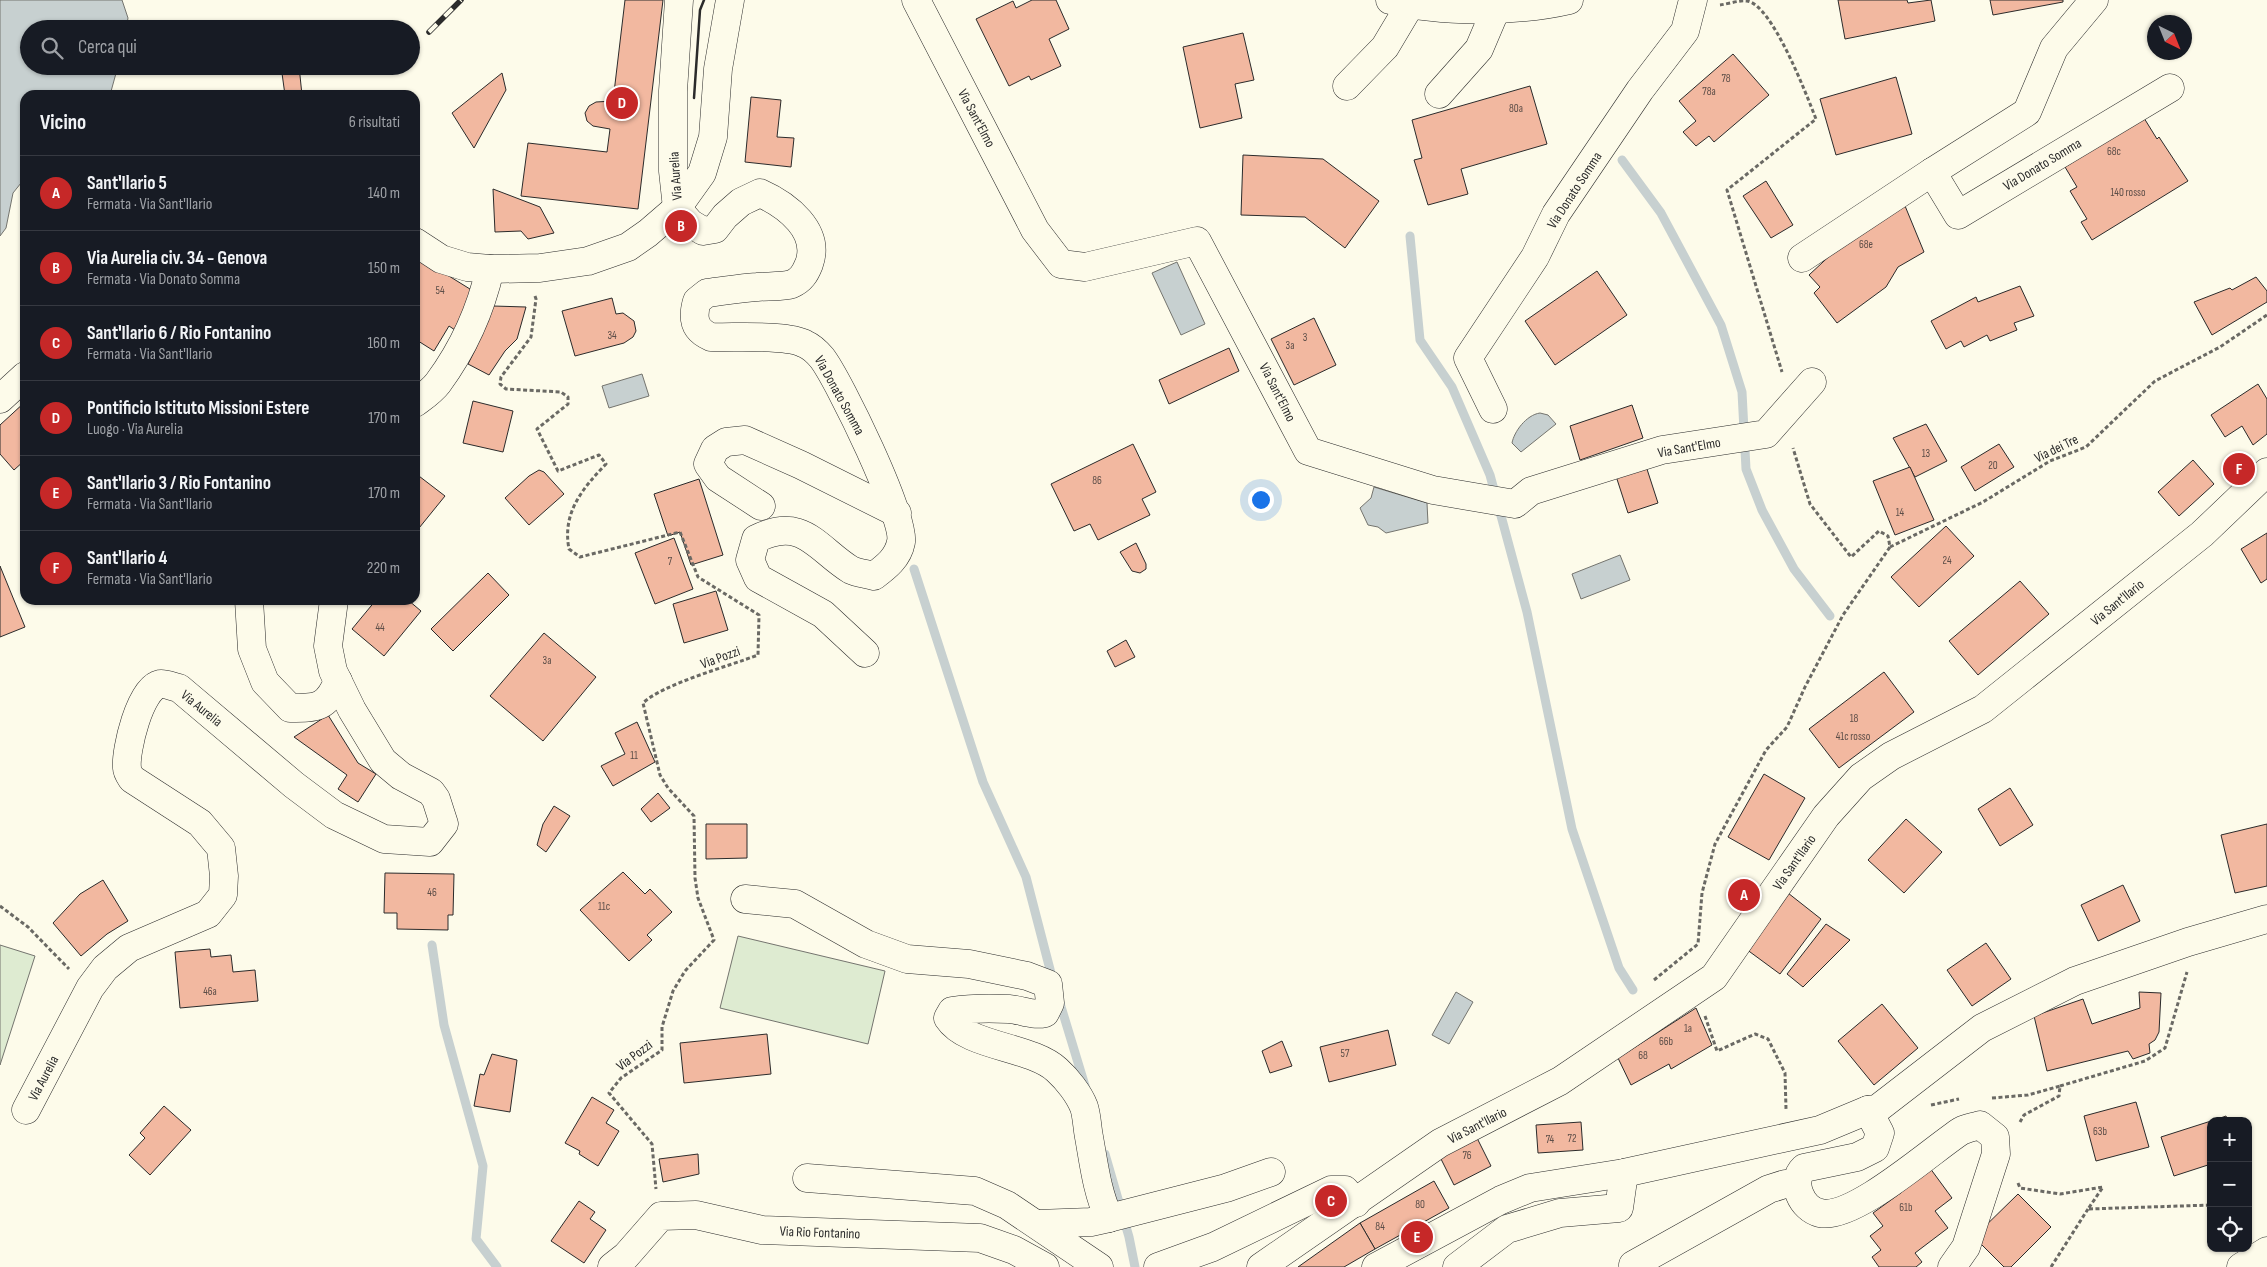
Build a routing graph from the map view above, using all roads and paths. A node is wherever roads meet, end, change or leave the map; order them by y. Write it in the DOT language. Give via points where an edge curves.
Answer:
graph roads {
  1 [pos="678,0"];
  2 [pos="730,0"];
  3 [pos="916,0"];
  4 [pos="1569,0"];
  5 [pos="1693,0"];
  6 [pos="2094,0"];
  7 [pos="1400,3"];
  8 [pos="1496,9"];
  9 [pos="1346,86"];
  10 [pos="2170,88"];
  11 [pos="1439,94"];
  12 [pos="1932,172"];
  13 [pos="677,208"];
  14 [pos="420,245"];
  15 [pos="1802,258"];
  16 [pos="502,269"];
  17 [pos="2267,315"];
  18 [pos="20,381"];
  19 [pos="1812,382"];
  20 [pos="0,399"];
  21 [pos="420,399"];
  22 [pos="1493,409"];
  23 [pos="2267,472"];
  24 [pos="761,506"];
  25 [pos="897,513"];
  26 [pos="249,605"];
  27 [pos="333,605"];
  28 [pos="865,652"];
  29 [pos="338,681"];
  30 [pos="745,899"];
  31 [pos="0,906"];
  32 [pos="2267,919"];
  33 [pos="2188,970"];
  34 [pos="1714,977"];
  35 [pos="1648,985"];
  36 [pos="90,988"];
  37 [pos="2060,1086"];
  38 [pos="1961,1099"];
  39 [pos="1985,1099"];
  40 [pos="1922,1108"];
  41 [pos="26,1110"];
  42 [pos="1868,1110"];
  43 [pos="1786,1114"];
  44 [pos="2020,1124"];
  45 [pos="1271,1172"];
  46 [pos="1624,1173"];
  47 [pos="807,1178"];
  48 [pos="2018,1179"];
  49 [pos="1797,1185"];
  50 [pos="1356,1203"];
  51 [pos="2207,1205"];
  52 [pos="2088,1209"];
  53 [pos="661,1216"];
  54 [pos="1109,1218"];
  55 [pos="1036,1224"];
  56 [pos="2267,1251"];
  57 [pos="1633,1265"];
  58 [pos="612,1267"];
  59 [pos="1045,1267"];
  60 [pos="1099,1267"];
  61 [pos="1158,1267"];
  62 [pos="1262,1267"];
  63 [pos="1376,1267"];
  64 [pos="1457,1267"];
  65 [pos="1952,1267"];
  66 [pos="2051,1267"];
  67 [pos="2241,1267"];
  1 -- 13 [label="street, Via Aurelia" via="673,91 673,171"];
  2 -- 13 [label="street" via="718,69 713,137 702,173"];
  3 -- 19 [label="street, Via Sant'Elmo" via="1035,230 1061,264 1086,267 1197,240 1308,451 1433,490 1515,504 1531,491 1662,450 1766,434"];
  4 -- 8 [label="street" via="1542,6"];
  5 -- 22 [label="street, Via Donato Somma" via="1685,31 1640,90 1556,214 1535,258 1468,358"];
  6 -- 12 [label="street" via="2054,48 2027,112"];
  7 -- 8 [label="street"];
  7 -- 9 [label="street" via="1385,48"];
  8 -- 11 [label="street" via="1478,49"];
  10 -- 12 [label="street, Via Donato Somma" via="1958,215"];
  12 -- 15 [label="street"];
  13 -- 16 [label="street, Via Aurelia" via="628,247 588,261 540,268"];
  13 -- 25 [label="street, Via Donato Somma" via="690,223 703,231 715,228 741,202 760,193 776,200 800,221 812,244 812,256 803,278 790,284 707,293 697,301 696,326 702,334 711,337 793,339 816,350 841,391"];
  14 -- 16 [label="street, Via Aurelia" via="441,259 467,267"];
  16 -- 21 [label="street" via="437,384"];
  16 -- 53 [label="path, Via Pozzi" via="530,287 536,299 531,337 500,377 500,384 506,389 561,392 568,397 568,404 537,429 558,471 599,455 606,464 584,486 575,504 566,533 568,549 580,557 680,532 698,577 759,615 758,655 681,684 643,703 660,775 694,816 698,898 714,940 685,971 674,991 662,1027 662,1050 621,1078 609,1093 652,1144"];
  17 -- 35 [label="path, Via dei Tre" via="2220,348 2155,381 2086,447 2050,461 1983,502 1890,547 1843,615 1787,727 1766,750 1715,844 1702,893 1698,944"];
  18 -- 20 [label="street"];
  23 -- 34 [label="street, Via Sant'Ilario" via="2202,534 1983,709 1891,756 1861,777 1826,816"];
  24 -- 25 [label="street" via="718,478 708,464 715,450 726,442 745,440"];
  25 -- 28 [label="street, Via Donato Somma" via="902,541 890,564 874,576 852,570 803,533 769,533 756,539 750,560 758,578 823,614"];
  26 -- 29 [label="street" via="252,649 265,682 290,708 312,708 331,697"];
  27 -- 29 [label="street, Via Aurelia" via="328,646"];
  29 -- 36 [label="street, Via Aurelia" via="383,761 401,776 431,792 436,799 444,824 430,842 384,839 334,815 179,688 160,684 146,694 143,701 128,749 127,770 132,779 200,823 221,848 223,895 208,914 129,948 105,968"];
  30 -- 54 [label="street" via="795,904 866,944 908,959 969,964 1027,976 1048,984 1050,1003 1045,1013 965,1009 952,1011 948,1018 971,1036 1039,1059 1056,1069 1074,1091 1084,1107 1100,1197"];
  31 -- 36 [label="path" via="28,927"];
  32 -- 42 [label="street" via="2188,942 2076,981 1982,1028 1877,1109"];
  33 -- 37 [label="path" via="2165,1048 2145,1061"];
  34 -- 43 [label="path" via="1702,1004 1717,1051 1755,1034 1768,1039 1784,1074"];
  34 -- 50 [label="street, Via Sant'Ilario" via="1588,1064 1440,1144"];
  36 -- 41 [label="street, Via Aurelia"];
  37 -- 39 [label="path" via="2028,1095"];
  37 -- 44 [label="path" via="2059,1096 2024,1115"];
  38 -- 40 [label="path"];
  42 -- 46 [label="street" via="1820,1130"];
  42 -- 49 [label="street" via="1880,1133 1875,1148 1857,1157 1804,1168"];
  45 -- 54 [label="street" via="1226,1188"];
  46 -- 63 [label="street" via="1530,1188 1501,1200"];
  46 -- 64 [label="street" via="1619,1208 1560,1213 1507,1229"];
  47 -- 55 [label="street" via="975,1191 1007,1205"];
  48 -- 52 [label="path" via="2020,1188 2060,1194 2103,1187"];
  49 -- 57 [label="street" via="1785,1184 1769,1189"];
  49 -- 65 [label="street" via="1800,1198 1807,1206 1820,1213 1833,1213 1864,1200 1912,1170 1963,1130 1980,1125 1995,1137 1996,1154 1966,1248"];
  50 -- 61 [label="street" via="1344,1190 1331,1190 1212,1247"];
  50 -- 62 [label="street, Via Sant'Ilario"];
  51 -- 52 [label="path"];
  52 -- 66 [label="path"];
  53 -- 58 [label="street"];
  53 -- 59 [label="street, Via Rio Fontanino" via="696,1215 762,1230 980,1238 1014,1250"];
  54 -- 55 [label="street" via="1091,1222"];
  55 -- 60 [label="street"];
  56 -- 67 [label="street"];
}
